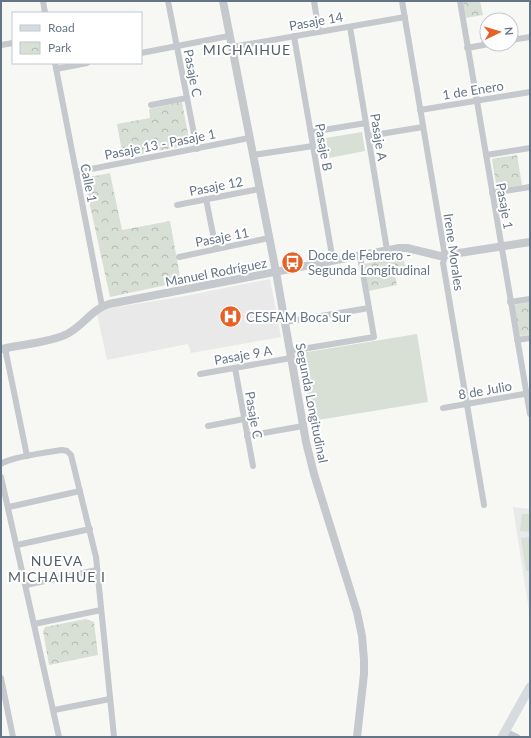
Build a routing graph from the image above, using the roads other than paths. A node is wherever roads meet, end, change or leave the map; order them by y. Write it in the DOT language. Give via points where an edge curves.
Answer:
graph roads {
  1 [pos="43,1"];
  2 [pos="168,1"];
  3 [pos="223,1"];
  4 [pos="314,1"];
  5 [pos="402,1"];
  6 [pos="460,1"];
  7 [pos="45,12"];
  8 [pos="405,17"];
  9 [pos="350,27"];
  10 [pos="319,32"];
  11 [pos="229,36"];
  12 [pos="294,36"];
  13 [pos="530,37"];
  14 [pos="519,39"];
  15 [pos="12,43"];
  16 [pos="1,45"];
  17 [pos="177,46"];
  18 [pos="479,46"];
  19 [pos="232,47"];
  20 [pos="467,48"];
  21 [pos="142,53"];
  22 [pos="76,64"];
  23 [pos="55,66"];
  24 [pos="530,92"];
  25 [pos="187,98"];
  26 [pos="476,101"];
  27 [pos="151,105"];
  28 [pos="420,110"];
  29 [pos="366,122"];
  30 [pos="423,127"];
  31 [pos="311,132"];
  32 [pos="368,136"];
  33 [pos="249,138"];
  34 [pos="313,146"];
  35 [pos="530,148"];
  36 [pos="196,149"];
  37 [pos="253,155"];
  38 [pos="486,155"];
  39 [pos="76,172"];
  40 [pos="530,187"];
  41 [pos="259,189"];
  42 [pos="492,193"];
  43 [pos="206,199"];
  44 [pos="177,205"];
  45 [pos="269,238"];
  46 [pos="530,242"];
  47 [pos="501,247"];
  48 [pos="216,249"];
  49 [pos="387,250"];
  50 [pos="360,256"];
  51 [pos="444,256"];
  52 [pos="179,257"];
  53 [pos="333,261"];
  54 [pos="276,272"];
  55 [pos="530,298"];
  56 [pos="510,302"];
  57 [pos="102,306"];
  58 [pos="369,308"];
  59 [pos="285,322"];
  60 [pos="530,338"];
  61 [pos="517,340"];
  62 [pos="2,347"];
  63 [pos="290,354"];
  64 [pos="235,368"];
  65 [pos="200,374"];
  66 [pos="528,394"];
  67 [pos="467,404"];
  68 [pos="443,408"];
  69 [pos="530,414"];
  70 [pos="244,419"];
  71 [pos="208,426"];
  72 [pos="303,426"];
  73 [pos="247,436"];
  74 [pos="27,456"];
  75 [pos="1,464"];
  76 [pos="252,466"];
  77 [pos="1,477"];
  78 [pos="80,491"];
  79 [pos="484,505"];
  80 [pos="9,507"];
  81 [pos="90,529"];
  82 [pos="17,545"];
  83 [pos="97,570"];
  84 [pos="26,584"];
  85 [pos="101,610"];
  86 [pos="34,624"];
  87 [pos="1,678"];
  88 [pos="530,687"];
  89 [pos="110,699"];
  90 [pos="54,710"];
  91 [pos="503,734"];
  92 [pos="13,737"];
  93 [pos="60,737"];
  94 [pos="114,737"];
  95 [pos="357,737"];
  96 [pos="517,737"];
  1 -- 7 [label="street"];
  2 -- 17 [label="street, Pasaje C"];
  3 -- 11 [label="street, Segunda Longitudinal"];
  4 -- 10 [label="street"];
  5 -- 8 [label="street, Irene Morales"];
  6 -- 20 [label="street, Pasaje 1"];
  8 -- 9 [label="street, Pasaje 14"];
  8 -- 28 [label="street, Irene Morales"];
  9 -- 10 [label="street, Pasaje 14"];
  9 -- 29 [label="street, Pasaje A"];
  10 -- 12 [label="street, Pasaje 14"];
  11 -- 17 [label="street"];
  11 -- 19 [label="street, Segunda Longitudinal"];
  12 -- 19 [label="street, Pasaje 14"];
  12 -- 31 [label="street, Pasaje B"];
  13 -- 14 [label="street"];
  15 -- 16 [label="street"];
  17 -- 21 [label="street"];
  17 -- 25 [label="street, Pasaje C"];
  18 -- 20 [label="street"];
  19 -- 33 [label="street, Segunda Longitudinal"];
  20 -- 26 [label="street, Pasaje 1"];
  22 -- 23 [label="street"];
  23 -- 39 [label="street, Calle 1"];
  24 -- 26 [label="street, 1 de Enero"];
  25 -- 27 [label="street"];
  25 -- 36 [label="street, Pasaje C"];
  26 -- 28 [label="street, 1 de Enero"];
  26 -- 38 [label="street, Pasaje 1"];
  28 -- 30 [label="street, Irene Morales"];
  29 -- 31 [label="street"];
  29 -- 32 [label="street, Pasaje A"];
  30 -- 32 [label="street"];
  30 -- 51 [label="street, Irene Morales"];
  31 -- 34 [label="street, Pasaje B"];
  32 -- 49 [label="street, Pasaje A"];
  33 -- 36 [label="street, Pasaje 13 - Pasaje 1"];
  33 -- 37 [label="street, Segunda Longitudinal"];
  34 -- 37 [label="street"];
  34 -- 53 [label="street, Pasaje B"];
  35 -- 38 [label="street"];
  36 -- 39 [label="street, Pasaje 13 - Pasaje 1"];
  37 -- 41 [label="street, Segunda Longitudinal"];
  38 -- 42 [label="street, Pasaje 1"];
  39 -- 57 [label="street, Calle 1"];
  40 -- 42 [label="street"];
  41 -- 43 [label="street, Pasaje 12"];
  41 -- 45 [label="street, Segunda Longitudinal"];
  42 -- 47 [label="street, Pasaje 1"];
  43 -- 44 [label="street, Pasaje 12"];
  43 -- 48 [label="street"];
  45 -- 48 [label="street, Pasaje 11"];
  45 -- 54 [label="street, Segunda Longitudinal"];
  46 -- 47 [label="street, Manuel Rodríguez"];
  47 -- 51 [label="street, Manuel Rodríguez"];
  47 -- 56 [label="street, Pasaje 1"];
  48 -- 52 [label="street, Pasaje 11"];
  49 -- 50 [label="street, Manuel Rodríguez"];
  49 -- 51 [label="street, Manuel Rodríguez" via="407,248"];
  50 -- 53 [label="street, Manuel Rodríguez"];
  50 -- 58 [label="street"];
  51 -- 67 [label="street, Irene Morales" via="443,263"];
  53 -- 54 [label="street, Manuel Rodríguez"];
  54 -- 57 [label="street, Manuel Rodríguez"];
  54 -- 59 [label="street, Segunda Longitudinal"];
  55 -- 56 [label="street"];
  56 -- 61 [label="street, Pasaje 1"];
  57 -- 62 [label="street, Manuel Rodríguez" via="67,334"];
  58 -- 59 [label="street"];
  58 -- 63 [label="street, Pasaje 9 A" via="374,337"];
  59 -- 63 [label="street, Segunda Longitudinal"];
  60 -- 61 [label="street"];
  61 -- 66 [label="street, Pasaje 1"];
  62 -- 74 [label="street"];
  63 -- 64 [label="street, Pasaje 9 A"];
  63 -- 72 [label="street, Segunda Longitudinal"];
  64 -- 65 [label="street, Pasaje 9 A"];
  64 -- 70 [label="street, Pasaje C"];
  66 -- 67 [label="street, 8 de Julio"];
  66 -- 69 [label="street, Pasaje 1"];
  67 -- 68 [label="street, 8 de Julio"];
  67 -- 79 [label="street, Irene Morales"];
  70 -- 71 [label="street"];
  70 -- 73 [label="street, Pasaje C"];
  72 -- 73 [label="street"];
  72 -- 95 [label="street, Segunda Longitudinal" via="314,474 357,612 362,636 364,674"];
  73 -- 76 [label="street, Pasaje C"];
  74 -- 75 [label="street"];
  74 -- 78 [label="street" via="67,451 72,458"];
  77 -- 80 [label="street"];
  78 -- 80 [label="street"];
  78 -- 81 [label="street"];
  80 -- 82 [label="street"];
  81 -- 82 [label="street"];
  81 -- 83 [label="street"];
  82 -- 84 [label="street"];
  83 -- 84 [label="street"];
  83 -- 85 [label="street"];
  84 -- 86 [label="street"];
  85 -- 86 [label="street"];
  85 -- 89 [label="street"];
  86 -- 90 [label="street"];
  87 -- 92 [label="street"];
  88 -- 91 [label="main road"];
  89 -- 90 [label="street"];
  89 -- 94 [label="street"];
  90 -- 93 [label="street"];
  91 -- 96 [label="street"];
}
